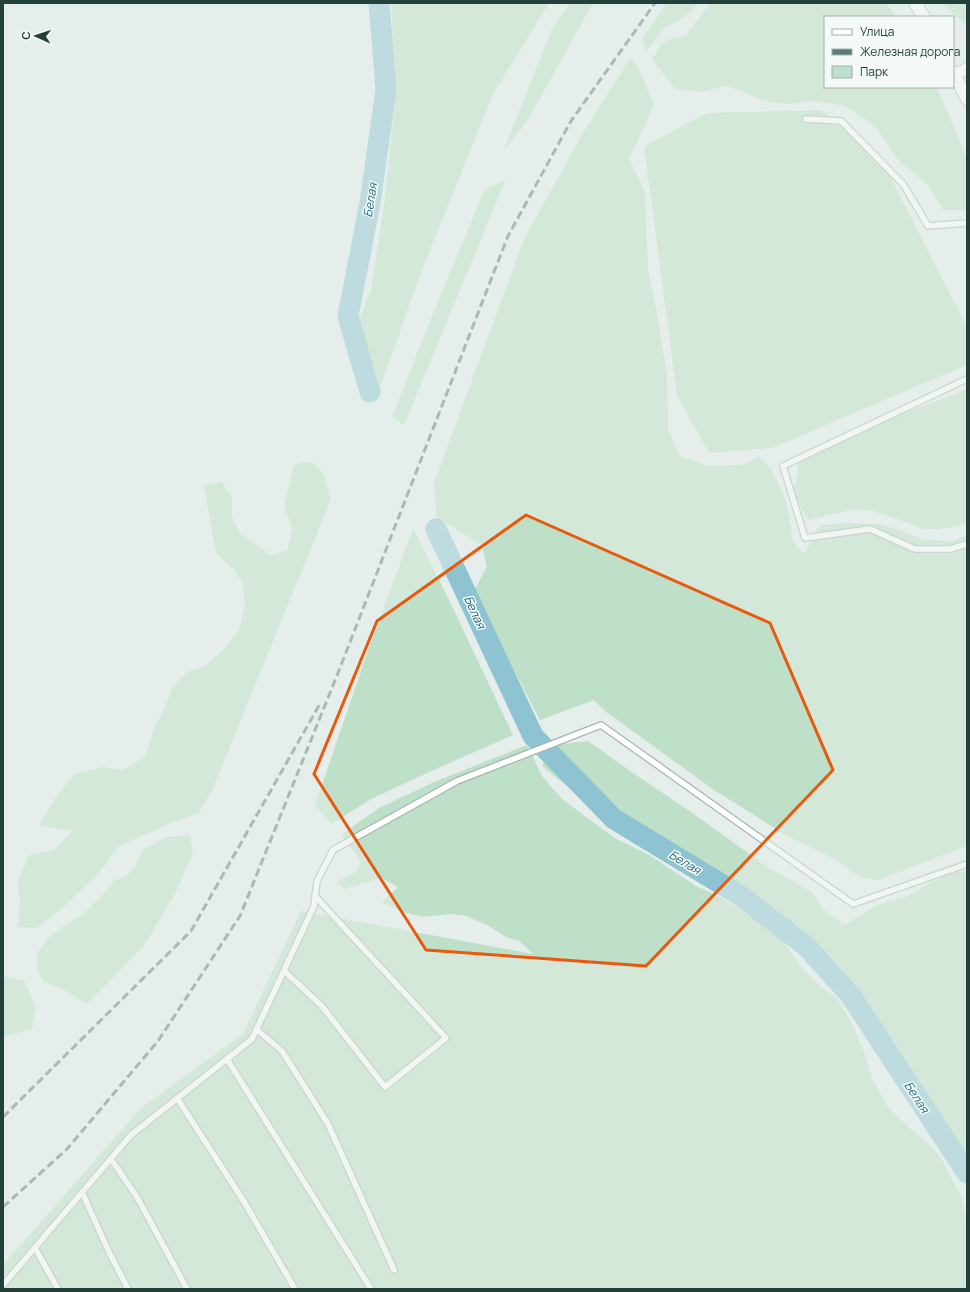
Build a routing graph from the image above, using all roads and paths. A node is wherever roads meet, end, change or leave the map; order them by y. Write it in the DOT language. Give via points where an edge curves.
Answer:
graph roads {
  1 [pos="915,3"];
  2 [pos="923,16"];
  3 [pos="967,68"];
  4 [pos="954,74"];
  5 [pos="967,99"];
  6 [pos="806,119"];
  7 [pos="967,223"];
  8 [pos="967,379"];
  9 [pos="967,544"];
  10 [pos="967,864"];
  11 [pos="315,896"];
  12 [pos="284,970"];
  13 [pos="256,1029"];
  14 [pos="227,1058"];
  15 [pos="177,1098"];
  16 [pos="110,1159"];
  17 [pos="82,1192"];
  18 [pos="35,1248"];
  19 [pos="394,1270"];
  20 [pos="3,1285"];
  21 [pos="58,1289"];
  22 [pos="128,1289"];
  23 [pos="187,1289"];
  24 [pos="296,1289"];
  25 [pos="371,1289"];
  1 -- 2 [label="main road"];
  3 -- 4 [label="street"];
  4 -- 5 [label="main road"];
  6 -- 7 [label="lane" via="841,121 903,184 928,226"];
  8 -- 9 [label="lane" via="783,466 805,538 870,529 915,549 950,549"];
  10 -- 11 [label="lane" via="854,904 601,724 457,781 333,850 317,881"];
  11 -- 12 [label="lane" via="314,906"];
  11 -- 12 [label="lane" via="446,1038 385,1087 321,1005"];
  12 -- 13 [label="lane"];
  13 -- 14 [label="lane" via="252,1038"];
  13 -- 19 [label="lane" via="282,1051 328,1124"];
  14 -- 15 [label="lane"];
  14 -- 25 [label="lane"];
  15 -- 16 [label="lane" via="131,1135"];
  15 -- 24 [label="lane" via="243,1200"];
  16 -- 17 [label="lane"];
  16 -- 23 [label="lane" via="137,1197"];
  17 -- 18 [label="lane"];
  17 -- 22 [label="lane"];
  18 -- 20 [label="lane"];
  18 -- 21 [label="lane"];
}
